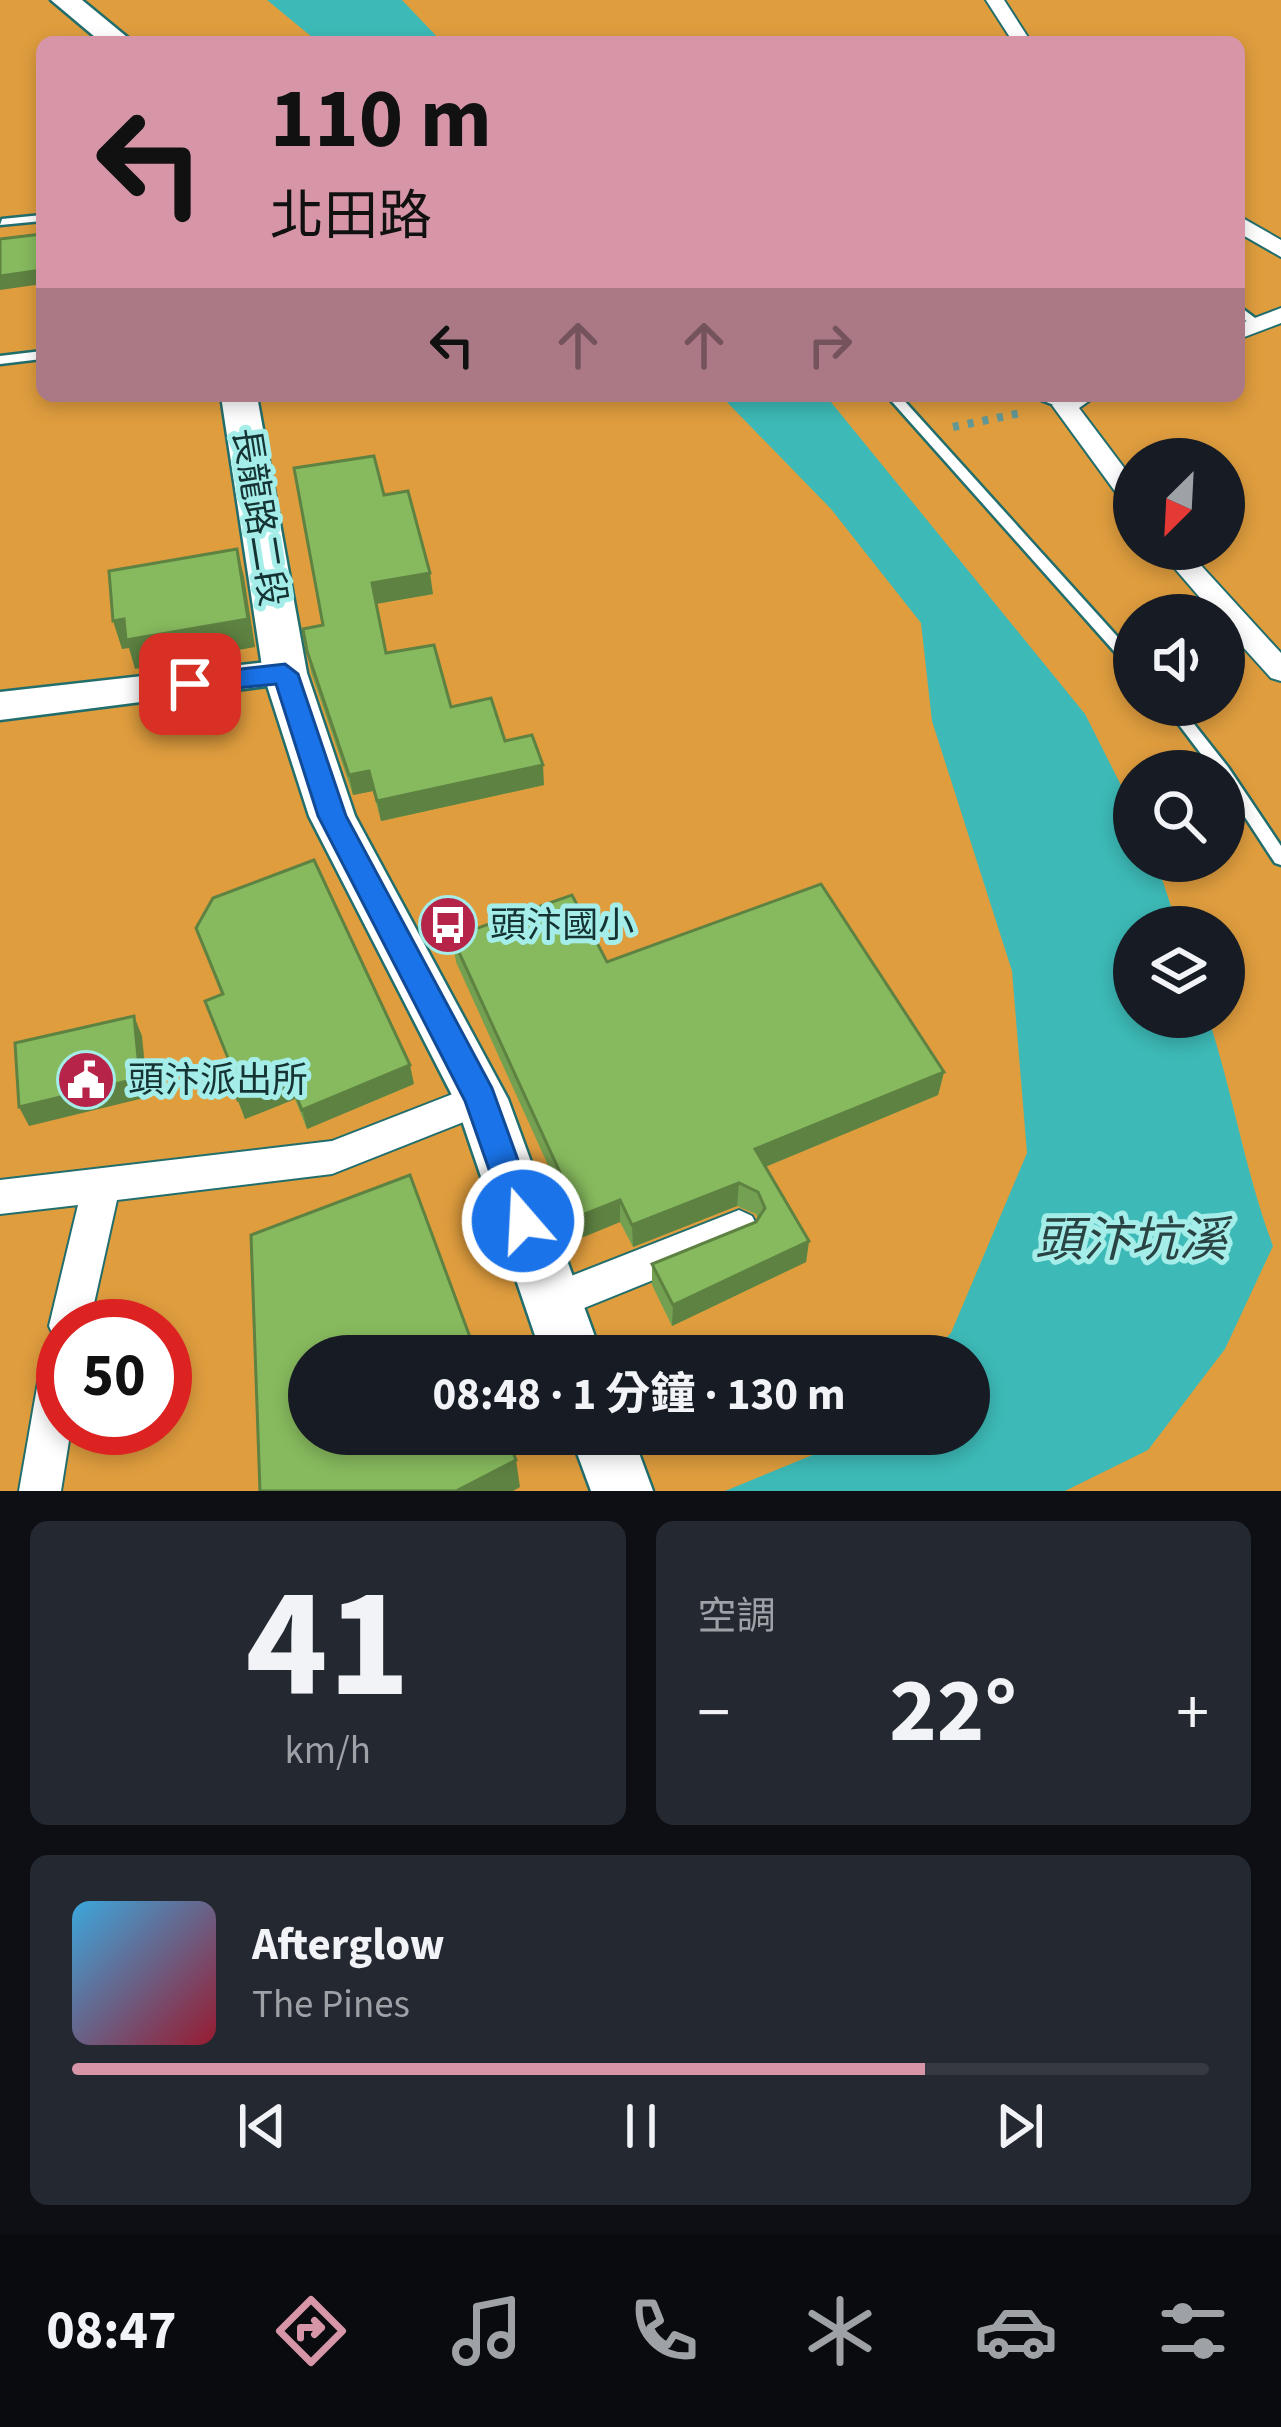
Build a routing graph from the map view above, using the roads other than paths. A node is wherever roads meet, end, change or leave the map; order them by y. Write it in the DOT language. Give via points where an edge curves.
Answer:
graph roads {
  1 [pos="65,0"];
  2 [pos="995,0"];
  3 [pos="111,36"];
  4 [pos="1018,36"];
  5 [pos="36,219"];
  6 [pos="2,222"];
  7 [pos="1245,227"];
  8 [pos="1281,250"];
  9 [pos="36,356"];
  10 [pos="0,360"];
  11 [pos="240,402"];
  12 [pos="899,402"];
  13 [pos="1075,402"];
  14 [pos="1113,465"];
  15 [pos="1190,570"];
  16 [pos="1113,640"];
  17 [pos="1281,671"];
  18 [pos="285,674"];
  19 [pos="0,706"];
  20 [pos="1187,726"];
  21 [pos="1206,750"];
  22 [pos="1245,805"];
  23 [pos="1281,859"];
  24 [pos="481,1099"];
  25 [pos="102,1183"];
  26 [pos="0,1197"];
  27 [pos="739,1228"];
  28 [pos="75,1299"];
  29 [pos="552,1302"];
  30 [pos="564,1335"];
  31 [pos="46,1455"];
  32 [pos="609,1455"];
  33 [pos="40,1491"];
  34 [pos="622,1491"];
  1 -- 3 [label="main road"];
  2 -- 4 [label="street"];
  5 -- 6 [label="lane"];
  7 -- 8 [label="street"];
  9 -- 10 [label="lane"];
  11 -- 18 [label="main road, 長龍路二段"];
  12 -- 16 [label="lane"];
  13 -- 14 [label="street"];
  15 -- 17 [label="street"];
  18 -- 19 [label="street"];
  18 -- 24 [label="main road, 長龍路二段" via="332,816"];
  20 -- 21 [label="lane"];
  22 -- 23 [label="lane"];
  24 -- 25 [label="street" via="332,1157"];
  24 -- 29 [label="main road, 長龍路二段"];
  25 -- 26 [label="street"];
  25 -- 28 [label="street"];
  27 -- 29 [label="street"];
  29 -- 30 [label="main road, 長龍路二段"];
  31 -- 33 [label="street"];
  32 -- 34 [label="main road"];
}
